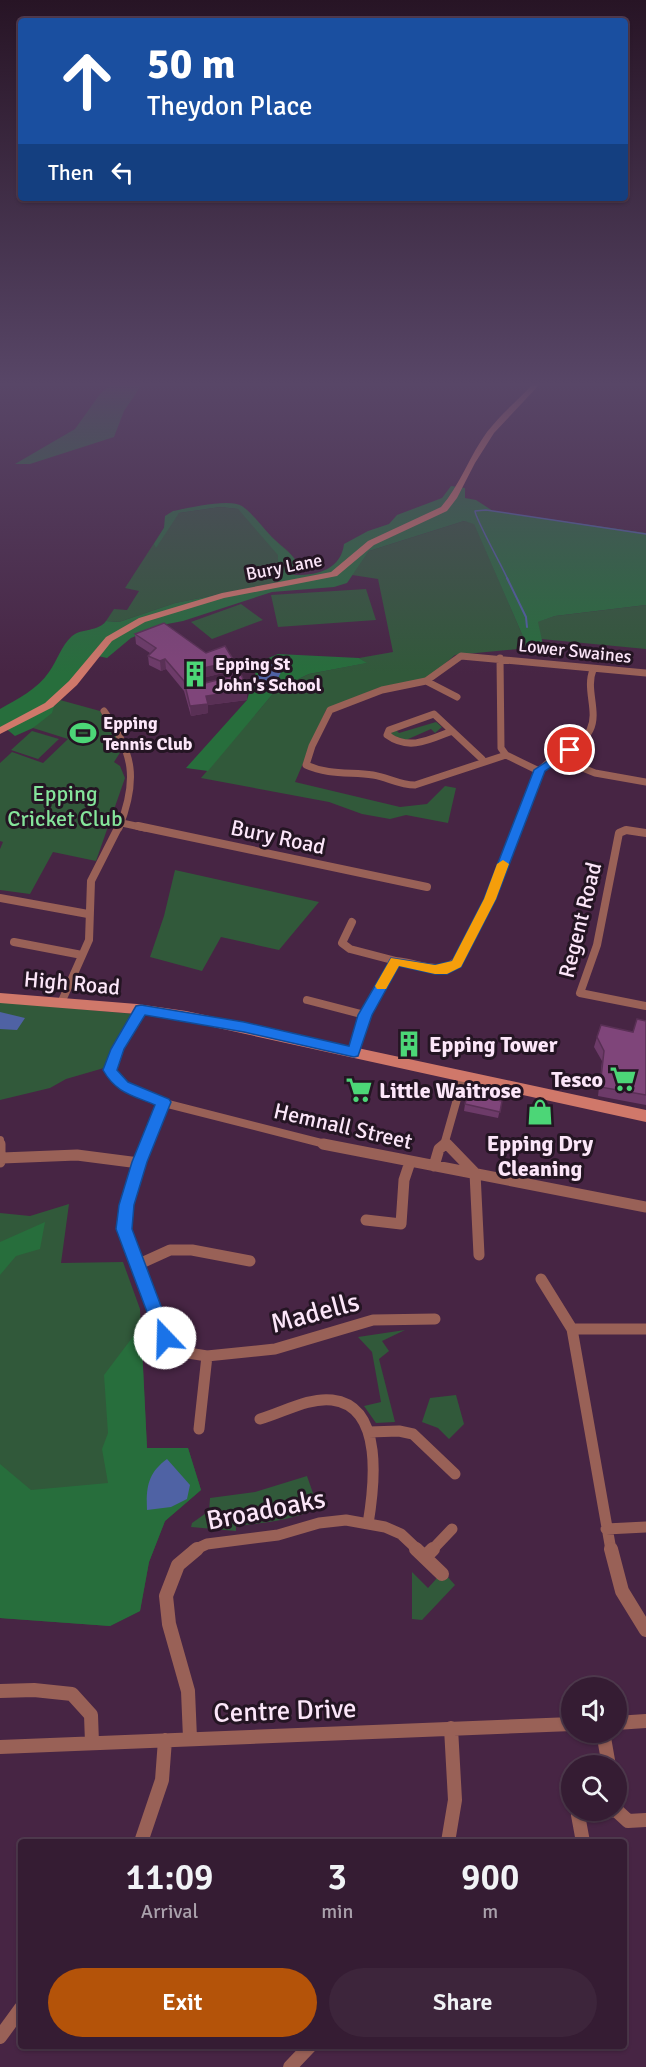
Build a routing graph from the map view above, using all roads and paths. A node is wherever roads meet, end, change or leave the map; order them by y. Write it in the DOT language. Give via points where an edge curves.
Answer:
graph roads {
  1 [pos="462,480"];
  2 [pos="500,658"];
  3 [pos="593,669"];
  4 [pos="646,673"];
  5 [pos="426,681"];
  6 [pos="457,697"];
  7 [pos="104,711"];
  8 [pos="0,731"];
  9 [pos="452,731"];
  10 [pos="506,755"];
  11 [pos="558,758"];
  12 [pos="482,759"];
  13 [pos="540,771"];
  14 [pos="646,782"];
  15 [pos="122,823"];
  16 [pos="646,833"];
  17 [pos="427,887"];
  18 [pos="0,898"];
  19 [pos="88,914"];
  20 [pos="352,922"];
  21 [pos="14,942"];
  22 [pos="82,955"];
  23 [pos="396,961"];
  24 [pos="0,998"];
  25 [pos="307,1000"];
  26 [pos="61,1003"];
  27 [pos="646,1006"];
  28 [pos="141,1010"];
  29 [pos="365,1015"];
  30 [pos="354,1052"];
  31 [pos="463,1078"];
  32 [pos="164,1102"];
  33 [pos="646,1116"];
  34 [pos="0,1140"];
  35 [pos="446,1143"];
  36 [pos="1,1160"];
  37 [pos="139,1162"];
  38 [pos="410,1162"];
  39 [pos="434,1166"];
  40 [pos="475,1173"];
  41 [pos="646,1207"];
  42 [pos="366,1220"];
  43 [pos="480,1255"];
  44 [pos="250,1261"];
  45 [pos="137,1265"];
  46 [pos="541,1279"];
  47 [pos="435,1319"];
  48 [pos="572,1329"];
  49 [pos="646,1329"];
  50 [pos="207,1356"];
  51 [pos="260,1419"];
  52 [pos="199,1429"];
  53 [pos="369,1432"];
  54 [pos="455,1474"];
  55 [pos="368,1524"];
  56 [pos="646,1527"];
  57 [pos="452,1529"];
  58 [pos="606,1529"];
  59 [pos="426,1556"];
  60 [pos="442,1574"];
  61 [pos="646,1630"];
  62 [pos="0,1691"];
  63 [pos="646,1721"];
  64 [pos="627,1722"];
  65 [pos="561,1724"];
  66 [pos="451,1728"];
  67 [pos="190,1738"];
  68 [pos="165,1740"];
  69 [pos="92,1743"];
  70 [pos="0,1747"];
  71 [pos="627,1820"];
  72 [pos="646,1820"];
  73 [pos="579,1821"];
  74 [pos="142,1839"];
  75 [pos="449,1839"];
  76 [pos="582,1839"];
  77 [pos="18,2012"];
  78 [pos="0,2037"];
  79 [pos="307,2049"];
  80 [pos="290,2067"];
  1 -- 8 [label="main road, Bury Lane" via="444,509 371,543 334,574 222,596 160,613 133,625 109,639 49,705"];
  2 -- 3 [label="street, Lower Swaines"];
  2 -- 5 [label="street, Lower Swaines" via="455,657"];
  2 -- 10 [label="street" via="501,748"];
  3 -- 4 [label="street, Lower Swaines"];
  3 -- 11 [label="street" via="589,679 591,726 582,742"];
  5 -- 6 [label="street"];
  5 -- 12 [label="street" via="382,690 330,710 316,742 306,754 306,765 321,773 376,775 399,785 422,783"];
  7 -- 15 [label="street" via="130,752 133,771"];
  9 -- 9 [label="street" via="434,714 389,730 387,735 406,746"];
  9 -- 12 [label="street"];
  10 -- 12 [label="street"];
  10 -- 13 [label="street"];
  11 -- 13 [label="street"];
  11 -- 14 [label="street" via="595,773"];
  13 -- 23 [label="street" via="490,899 457,964 435,970"];
  15 -- 17 [label="street, Bury Road"];
  15 -- 19 [label="street" via="91,878"];
  16 -- 27 [label="street, Regent Road" via="619,832 597,945 580,993"];
  18 -- 19 [label="street"];
  19 -- 22 [label="street" via="89,939"];
  20 -- 23 [label="street" via="342,943 350,949"];
  21 -- 22 [label="street"];
  22 -- 26 [label="street"];
  23 -- 29 [label="street"];
  24 -- 26 [label="main road, High Road"];
  25 -- 29 [label="street"];
  26 -- 28 [label="main road, High Road"];
  28 -- 30 [label="main road, High Road" via="244,1027"];
  28 -- 32 [label="street, Hemnall Street" via="117,1049 110,1070 123,1086"];
  29 -- 30 [label="street"];
  30 -- 31 [label="main road, High Road"];
  31 -- 33 [label="main road, High Road"];
  31 -- 35 [label="street"];
  32 -- 37 [label="street, Madells"];
  32 -- 38 [label="street, Hemnall Street"];
  34 -- 36 [label="street"];
  35 -- 39 [label="street" via="439,1149"];
  35 -- 40 [label="street"];
  36 -- 37 [label="street" via="77,1155"];
  37 -- 45 [label="street, Madells" via="124,1229"];
  38 -- 39 [label="street, Hemnall Street"];
  38 -- 42 [label="street" via="404,1180 401,1224"];
  39 -- 40 [label="street, Hemnall Street"];
  40 -- 41 [label="street, Hemnall Street"];
  40 -- 43 [label="street"];
  44 -- 45 [label="street" via="170,1250"];
  45 -- 50 [label="street, Madells" via="165,1338 182,1352"];
  46 -- 48 [label="street"];
  47 -- 50 [label="street, Madells" via="373,1320 275,1349"];
  48 -- 49 [label="street"];
  48 -- 58 [label="street"];
  50 -- 52 [label="street"];
  51 -- 53 [label="street" via="333,1400 358,1412"];
  53 -- 54 [label="street" via="413,1434"];
  53 -- 55 [label="street" via="373,1479"];
  55 -- 59 [label="street, Broadoaks" via="401,1534"];
  55 -- 67 [label="street, Broadoaks" via="346,1520 319,1523 286,1534 207,1544 185,1557 171,1576 166,1606 188,1691"];
  56 -- 58 [label="street"];
  57 -- 59 [label="street"];
  58 -- 61 [label="street" via="622,1591"];
  59 -- 60 [label="street, Broadoaks"];
  62 -- 69 [label="street" via="34,1689 72,1694 91,1715"];
  63 -- 64 [label="street"];
  65 -- 66 [label="street, Centre Drive"];
  66 -- 67 [label="street, Centre Drive"];
  66 -- 75 [label="street" via="457,1805"];
  67 -- 68 [label="street, Centre Drive"];
  68 -- 69 [label="street, Centre Drive"];
  68 -- 74 [label="street" via="162,1780"];
  69 -- 70 [label="street, Centre Drive"];
  71 -- 72 [label="street"];
  73 -- 76 [label="street"];
  77 -- 78 [label="street"];
  79 -- 80 [label="street"];
}
